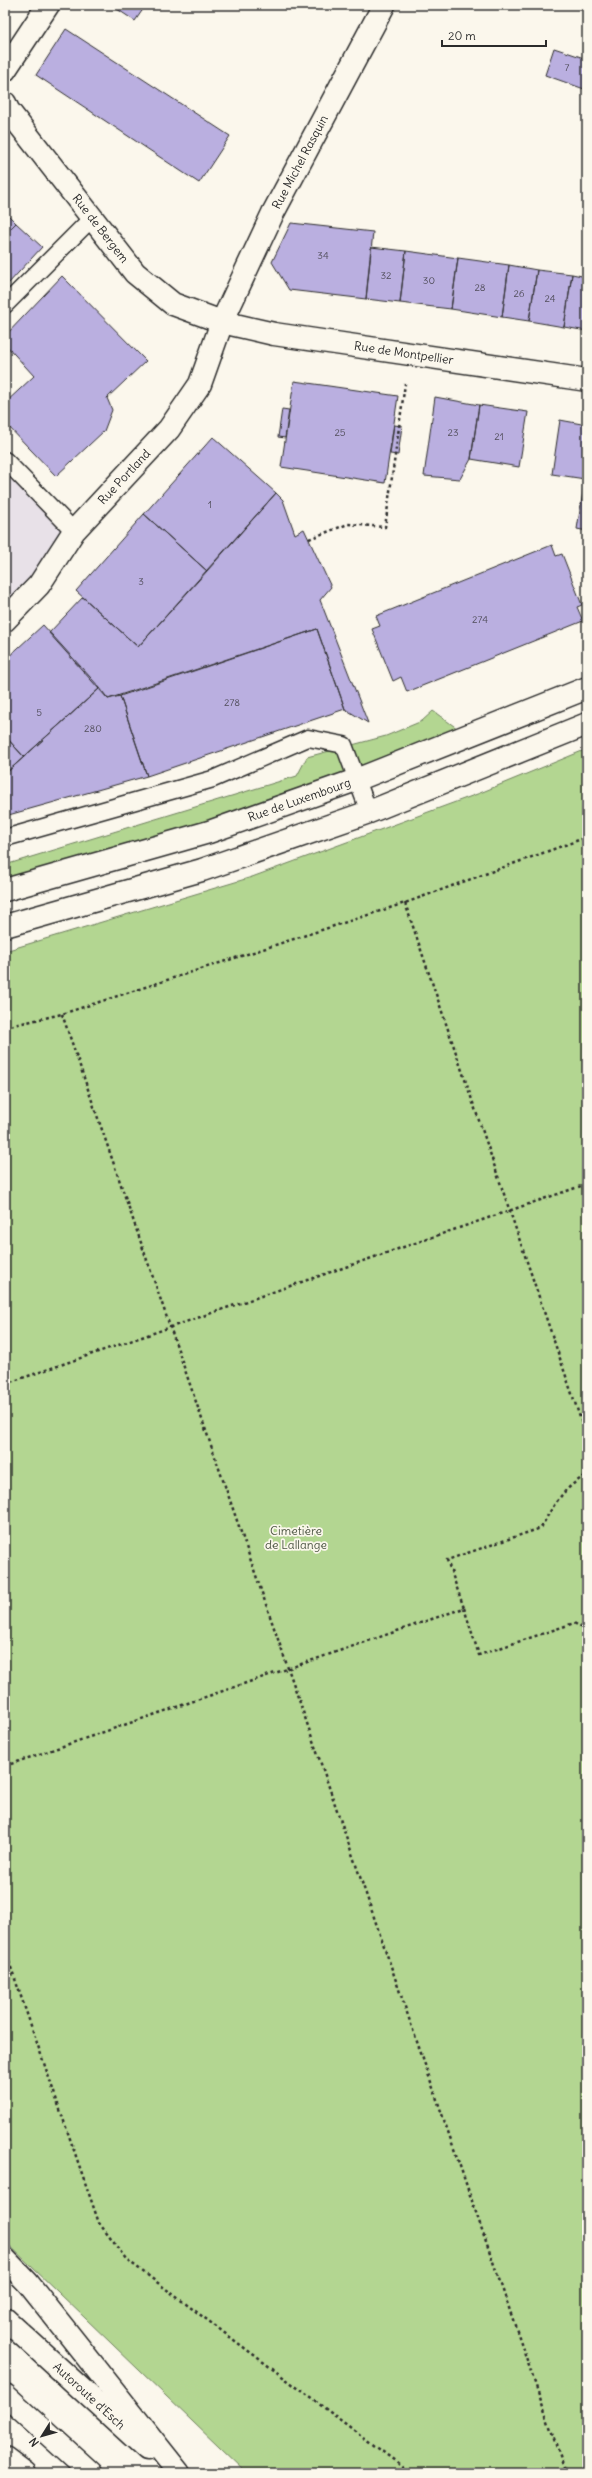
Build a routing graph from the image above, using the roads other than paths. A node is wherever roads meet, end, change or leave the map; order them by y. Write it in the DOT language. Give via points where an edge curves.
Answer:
graph roads {
  1 [pos="48,5"];
  2 [pos="384,5"];
  3 [pos="5,70"];
  4 [pos="5,103"];
  5 [pos="91,219"];
  6 [pos="5,305"];
  7 [pos="222,322"];
  8 [pos="587,380"];
  9 [pos="5,460"];
  10 [pos="74,531"];
  11 [pos="5,620"];
  12 [pos="587,688"];
  13 [pos="587,724"];
  14 [pos="356,780"];
  15 [pos="369,812"];
  16 [pos="5,838"];
  17 [pos="5,890"];
  18 [pos="5,926"];
  19 [pos="5,2259"];
  20 [pos="5,2319"];
  21 [pos="5,2395"];
  22 [pos="5,2458"];
  23 [pos="25,2473"];
  24 [pos="90,2473"];
  25 [pos="173,2473"];
  26 [pos="179,2473"];
  1 -- 3 [label="main road"];
  2 -- 7 [label="main road, Rue Michel Rasquin" via="273,213"];
  4 -- 5 [label="main road, Rue de Bergem"];
  5 -- 6 [label="lane"];
  5 -- 7 [label="main road, Rue de Bergem" via="135,273 173,304"];
  7 -- 8 [label="main road, Rue de Montpellier" via="274,334"];
  7 -- 10 [label="main road, Rue Portland" via="200,384 169,429"];
  9 -- 10 [label="lane"];
  10 -- 11 [label="main road, Rue Portland" via="39,585"];
  12 -- 14 [label="main road, Rue de Luxembourg"];
  13 -- 15 [label="main road"];
  14 -- 15 [label="lane"];
  14 -- 16 [label="lane" via="344,745 308,738 213,779"];
  14 -- 17 [label="main road, Rue de Luxembourg" via="209,832"];
  15 -- 18 [label="main road" via="202,870"];
  19 -- 26 [label="main road" via="28,2283"];
  20 -- 25 [label="main road, Autoroute d'Esch"];
  21 -- 24 [label="main road"];
  22 -- 23 [label="main road"];
}
